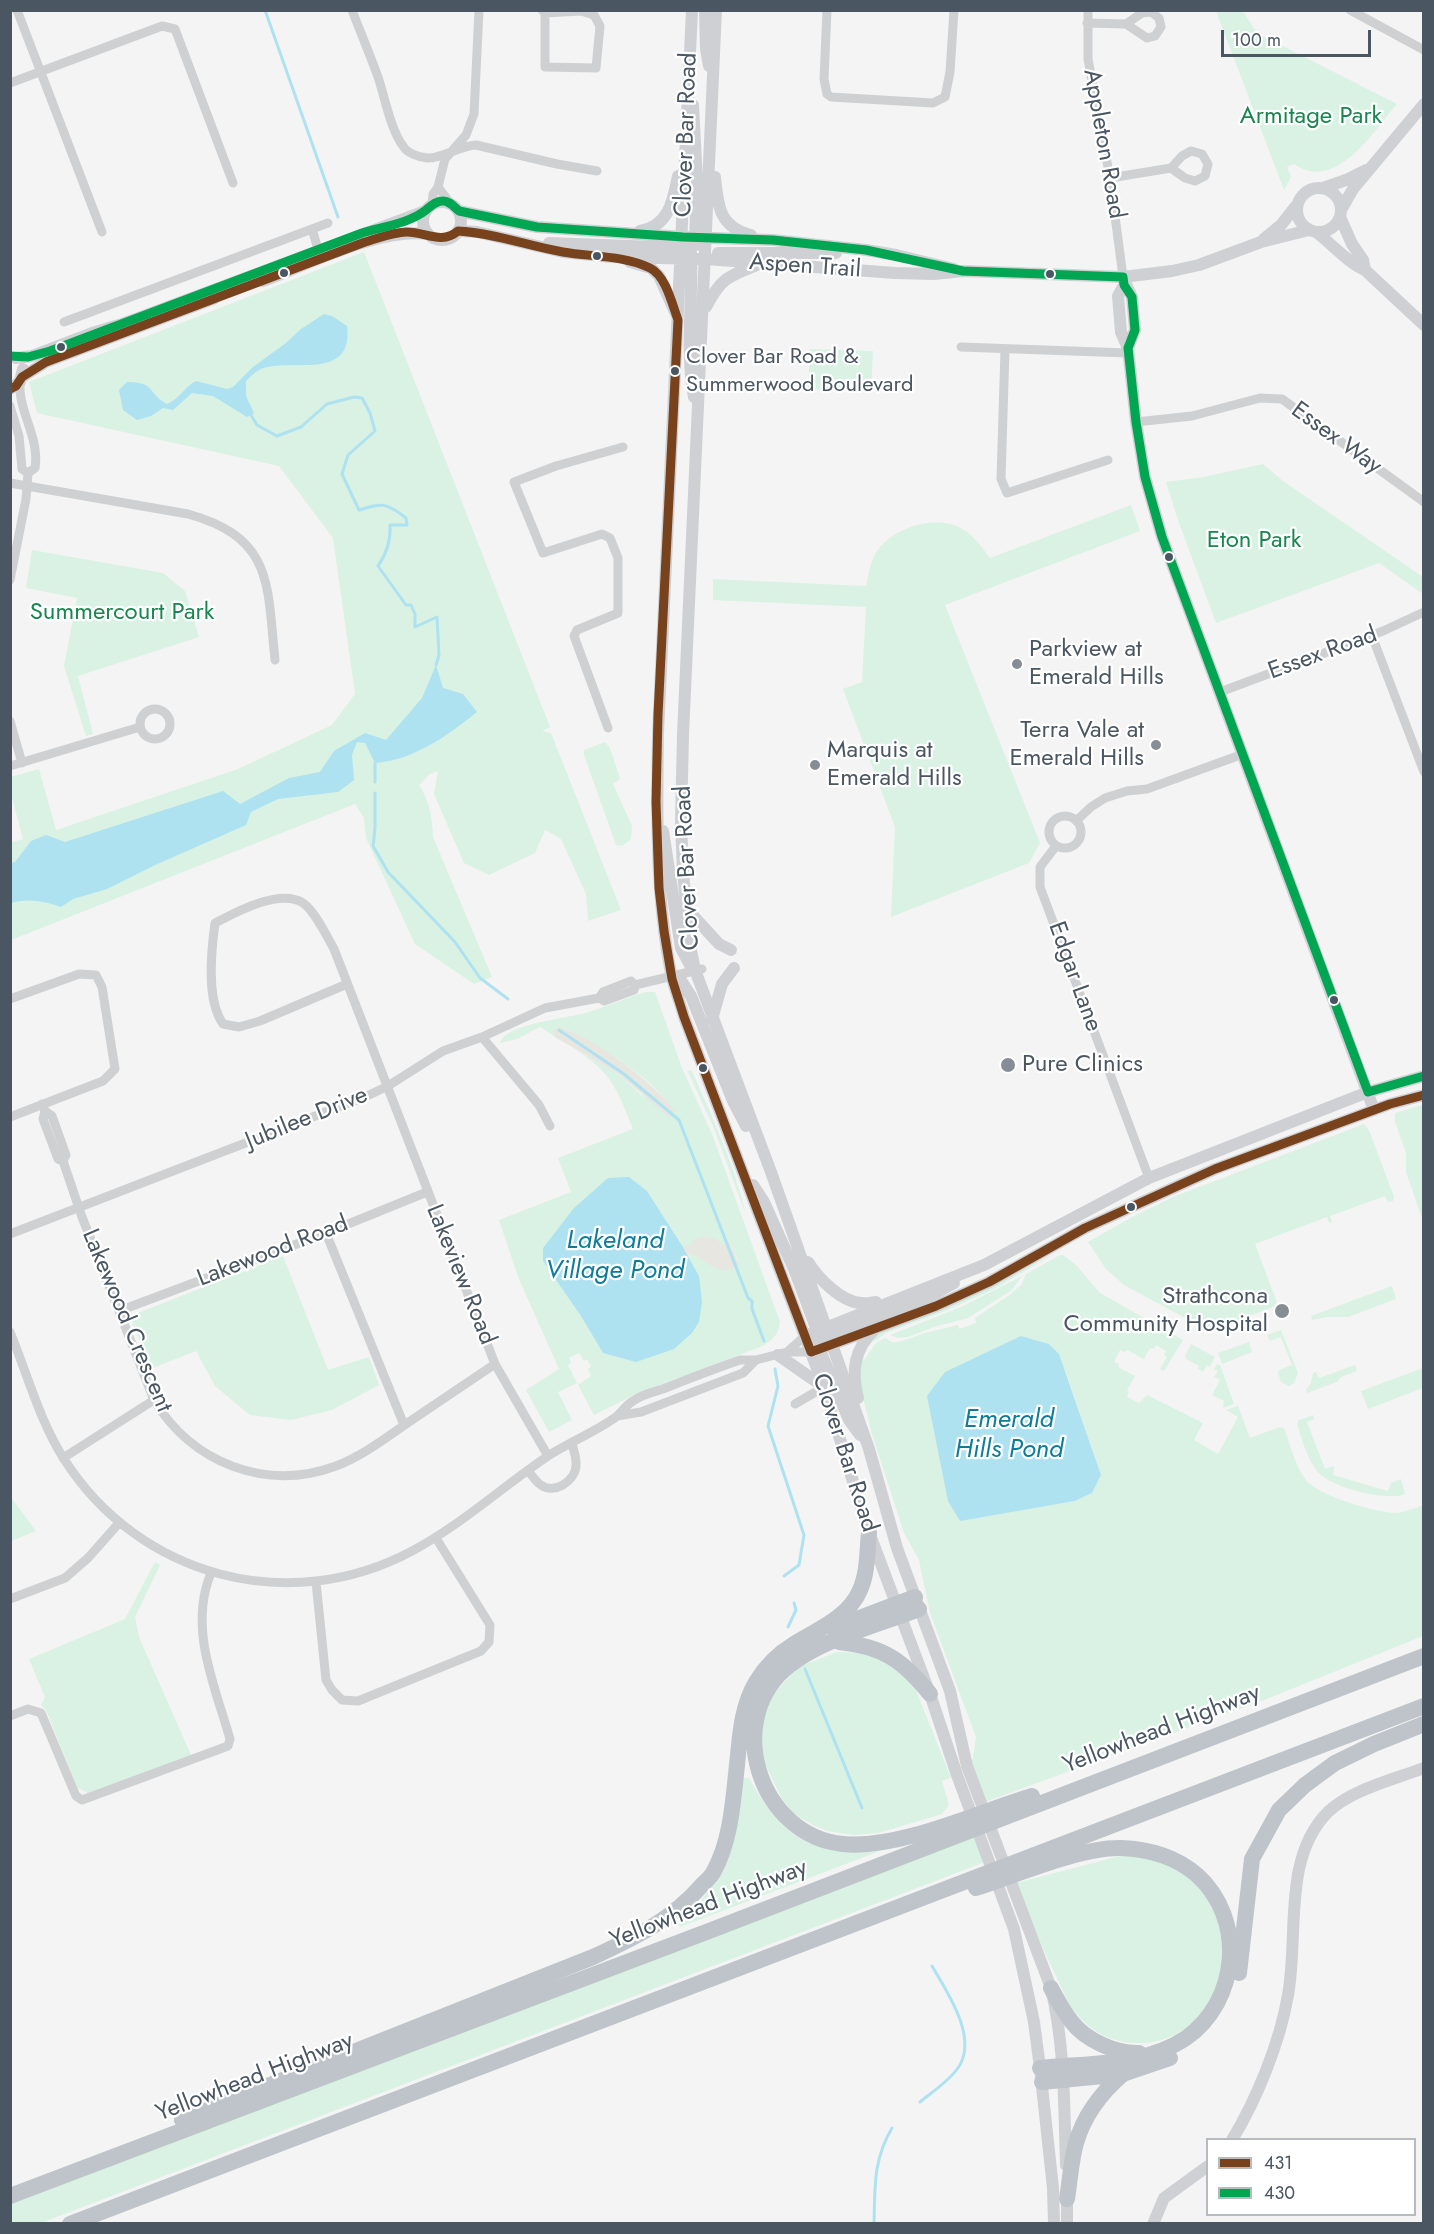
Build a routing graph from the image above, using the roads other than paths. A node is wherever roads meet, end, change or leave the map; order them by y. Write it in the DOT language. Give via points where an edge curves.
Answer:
graph roads {
  1 [pos="17,10"];
  2 [pos="352,10"];
  3 [pos="480,10"];
  4 [pos="692,10"];
  5 [pos="705,10"];
  6 [pos="716,10"];
  7 [pos="827,10"];
  8 [pos="954,10"];
  9 [pos="1088,10"];
  10 [pos="1350,10"];
  11 [pos="544,12"];
  12 [pos="1087,23"];
  13 [pos="1126,24"];
  14 [pos="1424,50"];
  15 [pos="40,71"];
  16 [pos="689,74"];
  17 [pos="10,82"];
  18 [pos="713,88"];
  19 [pos="1424,92"];
  20 [pos="1422,106"];
  21 [pos="686,135"];
  22 [pos="711,144"];
  23 [pos="452,150"];
  24 [pos="1372,166"];
  25 [pos="1171,168"];
  26 [pos="597,171"];
  27 [pos="1110,178"];
  28 [pos="233,183"];
  29 [pos="438,187"];
  30 [pos="1323,188"];
  31 [pos="1296,206"];
  32 [pos="429,207"];
  33 [pos="454,207"];
  34 [pos="1340,213"];
  35 [pos="328,223"];
  36 [pos="312,229"];
  37 [pos="458,231"];
  38 [pos="1313,231"];
  39 [pos="102,232"];
  40 [pos="627,233"];
  41 [pos="428,234"];
  42 [pos="773,240"];
  43 [pos="515,242"];
  44 [pos="1261,242"];
  45 [pos="318,249"];
  46 [pos="694,249"];
  47 [pos="880,252"];
  48 [pos="611,257"];
  49 [pos="760,264"];
  50 [pos="1365,270"];
  51 [pos="963,271"];
  52 [pos="1124,281"];
  53 [pos="86,314"];
  54 [pos="703,314"];
  55 [pos="678,321"];
  56 [pos="64,322"];
  57 [pos="1424,325"];
  58 [pos="92,333"];
  59 [pos="961,347"];
  60 [pos="1005,350"];
  61 [pos="1128,350"];
  62 [pos="13,357"];
  63 [pos="17,383"];
  64 [pos="10,406"];
  65 [pos="698,418"];
  66 [pos="1136,422"];
  67 [pos="623,447"];
  68 [pos="1108,460"];
  69 [pos="28,473"];
  70 [pos="10,483"];
  71 [pos="27,485"];
  72 [pos="1424,502"];
  73 [pos="10,580"];
  74 [pos="1424,612"];
  75 [pos="1372,636"];
  76 [pos="275,660"];
  77 [pos="1220,692"];
  78 [pos="10,721"];
  79 [pos="140,727"];
  80 [pos="608,728"];
  81 [pos="1420,752"];
  82 [pos="1243,754"];
  83 [pos="22,763"];
  84 [pos="10,766"];
  85 [pos="1424,772"];
  86 [pos="657,801"];
  87 [pos="1076,821"];
  88 [pos="1056,846"];
  89 [pos="686,908"];
  90 [pos="731,950"];
  91 [pos="734,969"];
  92 [pos="699,970"];
  93 [pos="671,975"];
  94 [pos="347,984"];
  95 [pos="10,999"];
  96 [pos="712,1019"];
  97 [pos="482,1037"];
  98 [pos="1424,1076"];
  99 [pos="388,1086"];
  100 [pos="1368,1092"];
  101 [pos="1424,1095"];
  102 [pos="44,1108"];
  103 [pos="1374,1110"];
  104 [pos="10,1117"];
  105 [pos="550,1126"];
  106 [pos="736,1156"];
  107 [pos="771,1172"];
  108 [pos="1149,1178"];
  109 [pos="427,1192"];
  110 [pos="79,1208"];
  111 [pos="326,1233"];
  112 [pos="10,1234"];
  113 [pos="796,1242"];
  114 [pos="984,1265"];
  115 [pos="892,1300"];
  116 [pos="119,1311"];
  117 [pos="878,1327"];
  118 [pos="10,1332"];
  119 [pos="805,1336"];
  120 [pos="822,1340"];
  121 [pos="782,1353"];
  122 [pos="756,1360"];
  123 [pos="495,1364"];
  124 [pos="688,1379"];
  125 [pos="824,1387"];
  126 [pos="694,1391"];
  127 [pos="154,1400"];
  128 [pos="795,1404"];
  129 [pos="617,1416"];
  130 [pos="404,1425"];
  131 [pos="572,1442"];
  132 [pos="869,1449"];
  133 [pos="548,1456"];
  134 [pos="63,1458"];
  135 [pos="528,1471"];
  136 [pos="119,1523"];
  137 [pos="869,1532"];
  138 [pos="436,1538"];
  139 [pos="211,1573"];
  140 [pos="316,1582"];
  141 [pos="10,1599"];
  142 [pos="917,1603"];
  143 [pos="898,1610"];
  144 [pos="804,1638"];
  145 [pos="835,1641"];
  146 [pos="1424,1656"];
  147 [pos="930,1694"];
  148 [pos="1424,1706"];
  149 [pos="10,1716"];
  150 [pos="1424,1724"];
  151 [pos="1424,1768"];
  152 [pos="955,1829"];
  153 [pos="1028,1864"];
  154 [pos="1051,1988"];
  155 [pos="1161,2050"];
  156 [pos="1063,2073"];
  157 [pos="1124,2074"];
  158 [pos="1041,2075"];
  159 [pos="1232,2138"];
  160 [pos="1206,2167"];
  161 [pos="48,2182"];
  162 [pos="10,2196"];
  163 [pos="1067,2199"];
  164 [pos="70,2223"];
  165 [pos="1054,2223"];
  166 [pos="1067,2223"];
  167 [pos="1153,2223"];
  1 -- 15 [label="street"];
  2 -- 23 [label="street" via="403,147 428,158"];
  3 -- 23 [label="street" via="474,114 466,135"];
  4 -- 16 [label="main road, Clover Bar Road"];
  5 -- 18 [label="main road"];
  6 -- 18 [label="main road, Clover Bar Road"];
  7 -- 8 [label="street" via="827,94 933,103 945,97"];
  9 -- 12 [label="street, Appleton Road"];
  10 -- 14 [label="street"];
  11 -- 11 [label="street" via="545,67 596,68 600,26 594,15 581,11"];
  12 -- 13 [label="street"];
  12 -- 27 [label="street, Appleton Road" via="1088,59"];
  15 -- 17 [label="street"];
  15 -- 28 [label="street" via="162,26 175,29"];
  15 -- 39 [label="street"];
  16 -- 21 [label="main road, Clover Bar Road"];
  16 -- 46 [label="main road" via="697,181"];
  18 -- 22 [label="main road, Clover Bar Road"];
  19 -- 20 [label="main road, Aspen Trail"];
  20 -- 24 [label="main road, Aspen Trail"];
  21 -- 40 [label="main road" via="671,209 655,226"];
  21 -- 46 [label="main road, Clover Bar Road"];
  22 -- 42 [label="main road" via="721,215 737,230"];
  22 -- 46 [label="main road, Clover Bar Road"];
  23 -- 26 [label="street" via="476,145"];
  23 -- 29 [label="street" via="445,159"];
  24 -- 30 [label="main road, Aspen Trail"];
  24 -- 34 [label="main road, Aspen Trail"];
  25 -- 27 [label="street"];
  27 -- 52 [label="street, Appleton Road"];
  29 -- 32 [label="street"];
  29 -- 33 [label="street"];
  30 -- 31 [label="main road, Aspen Trail" via="1309,190"];
  30 -- 34 [label="main road" via="1336,195"];
  31 -- 38 [label="main road" via="1299,220"];
  31 -- 44 [label="main road, Aspen Trail"];
  32 -- 33 [label="main road" via="442,201"];
  32 -- 41 [label="main road" via="423,223"];
  32 -- 45 [label="main road"];
  33 -- 37 [label="main road" via="461,221"];
  33 -- 40 [label="main road" via="537,227"];
  34 -- 38 [label="main road, Aspen Trail" via="1330,229"];
  34 -- 50 [label="main road"];
  35 -- 36 [label="street"];
  36 -- 45 [label="street"];
  36 -- 53 [label="street"];
  37 -- 41 [label="main road" via="448,239 437,240"];
  37 -- 43 [label="main road"];
  38 -- 44 [label="main road, Aspen Trail"];
  38 -- 50 [label="main road"];
  40 -- 46 [label="main road"];
  41 -- 63 [label="main road" via="406,232 365,242 46,362"];
  42 -- 46 [label="main road, Aspen Trail"];
  42 -- 47 [label="main road, Aspen Trail"];
  43 -- 46 [label="main road"];
  43 -- 48 [label="main road"];
  44 -- 52 [label="main road, Aspen Trail" via="1199,265"];
  45 -- 58 [label="main road"];
  46 -- 47 [label="main road"];
  46 -- 48 [label="main road"];
  46 -- 49 [label="main road, Aspen Trail"];
  46 -- 54 [label="main road, Clover Bar Road"];
  46 -- 55 [label="main road, Clover Bar Road"];
  46 -- 65 [label="main road" via="691,383"];
  47 -- 51 [label="main road, Aspen Trail"];
  48 -- 55 [label="main road" via="651,268 668,291"];
  49 -- 51 [label="main road, Aspen Trail" via="895,273"];
  49 -- 54 [label="main road" via="724,280"];
  50 -- 57 [label="main road"];
  51 -- 52 [label="main road, Aspen Trail"];
  52 -- 61 [label="main road" via="1118,296 1121,332"];
  53 -- 56 [label="street"];
  53 -- 58 [label="street"];
  54 -- 65 [label="main road, Clover Bar Road"];
  55 -- 86 [label="main road, Clover Bar Road"];
  58 -- 62 [label="main road" via="32,356"];
  59 -- 60 [label="street"];
  60 -- 61 [label="street"];
  60 -- 68 [label="street" via="1001,479 1007,494"];
  61 -- 66 [label="main road"];
  62 -- 63 [label="main road" via="22,366"];
  63 -- 69 [label="street" via="36,449 35,468"];
  64 -- 69 [label="street" via="19,436 22,469"];
  65 -- 89 [label="main road, Clover Bar Road" via="681,822"];
  66 -- 72 [label="street, Essex Way" via="1192,416 1260,398 1282,399"];
  66 -- 77 [label="main road" via="1145,477 1162,537"];
  67 -- 80 [label="street" via="514,482 543,553 603,534 610,538 618,558 618,613 577,630 574,636"];
  69 -- 71 [label="street"];
  70 -- 71 [label="street"];
  71 -- 73 [label="street"];
  71 -- 76 [label="street" via="188,514 232,532 261,567"];
  74 -- 75 [label="street, Essex Road"];
  75 -- 77 [label="street, Essex Road"];
  75 -- 81 [label="street"];
  77 -- 82 [label="main road"];
  78 -- 83 [label="street"];
  79 -- 83 [label="street"];
  81 -- 85 [label="street"];
  82 -- 87 [label="street" via="1147,789 1105,798"];
  82 -- 100 [label="main road"];
  83 -- 84 [label="street"];
  86 -- 92 [label="main road" via="681,948 686,961"];
  86 -- 93 [label="main road, Clover Bar Road" via="659,885"];
  87 -- 88 [label="street" via="1081,830 1079,840 1071,847"];
  87 -- 88 [label="street" via="1061,817 1052,822 1050,837"];
  88 -- 108 [label="street, Edgar Lane" via="1040,867 1040,887"];
  89 -- 90 [label="main road" via="719,944"];
  89 -- 92 [label="main road, Clover Bar Road" via="690,946"];
  91 -- 96 [label="main road" via="722,984"];
  92 -- 93 [label="street"];
  92 -- 96 [label="main road, Clover Bar Road"];
  93 -- 97 [label="street, Jubilee Drive" via="635,985 634,990 604,1001 599,998 545,1008"];
  93 -- 106 [label="main road, Clover Bar Road"];
  93 -- 107 [label="main road" via="680,979 688,991 733,1101"];
  94 -- 94 [label="street" via="334,950 304,903 287,897 275,899 241,909 215,923 213,1001 223,1024 239,1027 260,1021"];
  94 -- 99 [label="street, Lakeview Road"];
  95 -- 102 [label="street" via="79,974 96,975 102,987 115,1069 103,1081"];
  96 -- 107 [label="main road, Clover Bar Road"];
  97 -- 99 [label="street, Jubilee Drive" via="443,1051"];
  97 -- 105 [label="street" via="539,1105"];
  98 -- 100 [label="main road"];
  99 -- 109 [label="street, Lakeview Road"];
  99 -- 110 [label="street, Jubilee Drive"];
  100 -- 103 [label="main road"];
  100 -- 108 [label="main road"];
  101 -- 103 [label="main road"];
  102 -- 104 [label="street"];
  102 -- 110 [label="street, Lakewood Crescent" via="52,1116 66,1155 63,1161"];
  103 -- 117 [label="main road" via="1215,1169 1085,1228 988,1282"];
  106 -- 119 [label="main road, Clover Bar Road"];
  106 -- 120 [label="main road" via="768,1211"];
  107 -- 113 [label="main road, Clover Bar Road"];
  108 -- 114 [label="main road"];
  109 -- 111 [label="street, Lakewood Road"];
  109 -- 123 [label="street, Lakeview Road"];
  110 -- 112 [label="street, Jubilee Drive"];
  110 -- 116 [label="street, Lakewood Crescent"];
  111 -- 116 [label="street, Lakewood Road"];
  111 -- 130 [label="street"];
  113 -- 115 [label="main road" via="814,1271 837,1293 861,1304"];
  113 -- 120 [label="main road, Clover Bar Road"];
  114 -- 115 [label="main road"];
  114 -- 120 [label="main road" via="921,1301"];
  115 -- 120 [label="main road"];
  116 -- 127 [label="street, Lakewood Crescent"];
  117 -- 120 [label="main road"];
  117 -- 132 [label="main road" via="860,1347 854,1371"];
  118 -- 134 [label="street"];
  119 -- 120 [label="main road, Clover Bar Road"];
  119 -- 120 [label="main road"];
  119 -- 121 [label="street"];
  120 -- 121 [label="street"];
  120 -- 125 [label="main road, Clover Bar Road"];
  120 -- 132 [label="main road, Clover Bar Road"];
  121 -- 122 [label="street"];
  121 -- 125 [label="main road"];
  122 -- 124 [label="street" via="740,1360"];
  122 -- 126 [label="street" via="743,1373"];
  123 -- 130 [label="street, Lakewood Crescent"];
  123 -- 133 [label="street, Lakeview Road"];
  124 -- 126 [label="street"];
  124 -- 129 [label="street" via="634,1400"];
  125 -- 128 [label="street"];
  125 -- 137 [label="main road, Clover Bar Road"];
  126 -- 129 [label="street" via="641,1412"];
  127 -- 130 [label="street, Lakewood Crescent" via="165,1418 206,1454 241,1469 289,1476 337,1465"];
  127 -- 134 [label="street"];
  129 -- 131 [label="street"];
  131 -- 133 [label="street"];
  131 -- 135 [label="street" via="576,1470 562,1486 542,1486"];
  132 -- 142 [label="main road, Clover Bar Road"];
  133 -- 135 [label="street"];
  134 -- 136 [label="street" via="93,1498"];
  135 -- 138 [label="street"];
  136 -- 139 [label="street" via="168,1556"];
  136 -- 141 [label="street" via="65,1578"];
  137 -- 143 [label="main road, Clover Bar Road"];
  137 -- 144 [label="highway" via="865,1576 857,1597 843,1613"];
  138 -- 140 [label="street" via="373,1569"];
  138 -- 140 [label="street" via="490,1625 489,1642 481,1652 358,1701 342,1700 326,1680"];
  139 -- 140 [label="street" via="283,1583"];
  139 -- 149 [label="street" via="202,1603 201,1638 231,1739 228,1746 82,1800 76,1796 41,1713 28,1709"];
  142 -- 143 [label="highway"];
  142 -- 154 [label="main road, Clover Bar Road" via="951,1697 967,1766"];
  143 -- 144 [label="highway"];
  143 -- 145 [label="highway"];
  143 -- 147 [label="main road, Clover Bar Road"];
  144 -- 161 [label="highway" via="770,1663 756,1681 741,1726 729,1828 713,1872 682,1907 593,1958 198,2112"];
  145 -- 147 [label="highway" via="870,1647 891,1656"];
  145 -- 152 [label="highway" via="788,1666 761,1701 752,1737 768,1794 780,1811 806,1833 825,1842 869,1845"];
  146 -- 152 [label="highway, Yellowhead Highway" via="1062,1794 1045,1793"];
  147 -- 158 [label="main road, Clover Bar Road" via="1014,1929"];
  148 -- 153 [label="highway"];
  150 -- 157 [label="highway" via="1335,1763 1279,1810 1252,1859 1238,1980 1220,2022 1186,2052"];
  151 -- 159 [label="main road" via="1343,1801 1329,1812 1306,1843 1298,1876 1291,1978 1284,2017 1267,2066"];
  152 -- 161 [label="highway, Yellowhead Highway"];
  153 -- 155 [label="highway" via="1120,1848 1172,1859 1209,1887 1229,1934 1230,1962 1225,1987 1199,2028"];
  153 -- 164 [label="highway" via="807,1941"];
  154 -- 155 [label="highway" via="1071,2021 1100,2043 1135,2053"];
  154 -- 156 [label="main road, Clover Bar Road"];
  155 -- 156 [label="highway"];
  156 -- 157 [label="highway"];
  156 -- 158 [label="highway"];
  156 -- 163 [label="main road, Clover Bar Road"];
  157 -- 163 [label="highway" via="1090,2110 1076,2143"];
  158 -- 165 [label="main road, Clover Bar Road"];
  160 -- 167 [label="main road" via="1164,2198"];
  161 -- 162 [label="highway, Yellowhead Highway"];
  163 -- 166 [label="main road, Clover Bar Road"];
}
